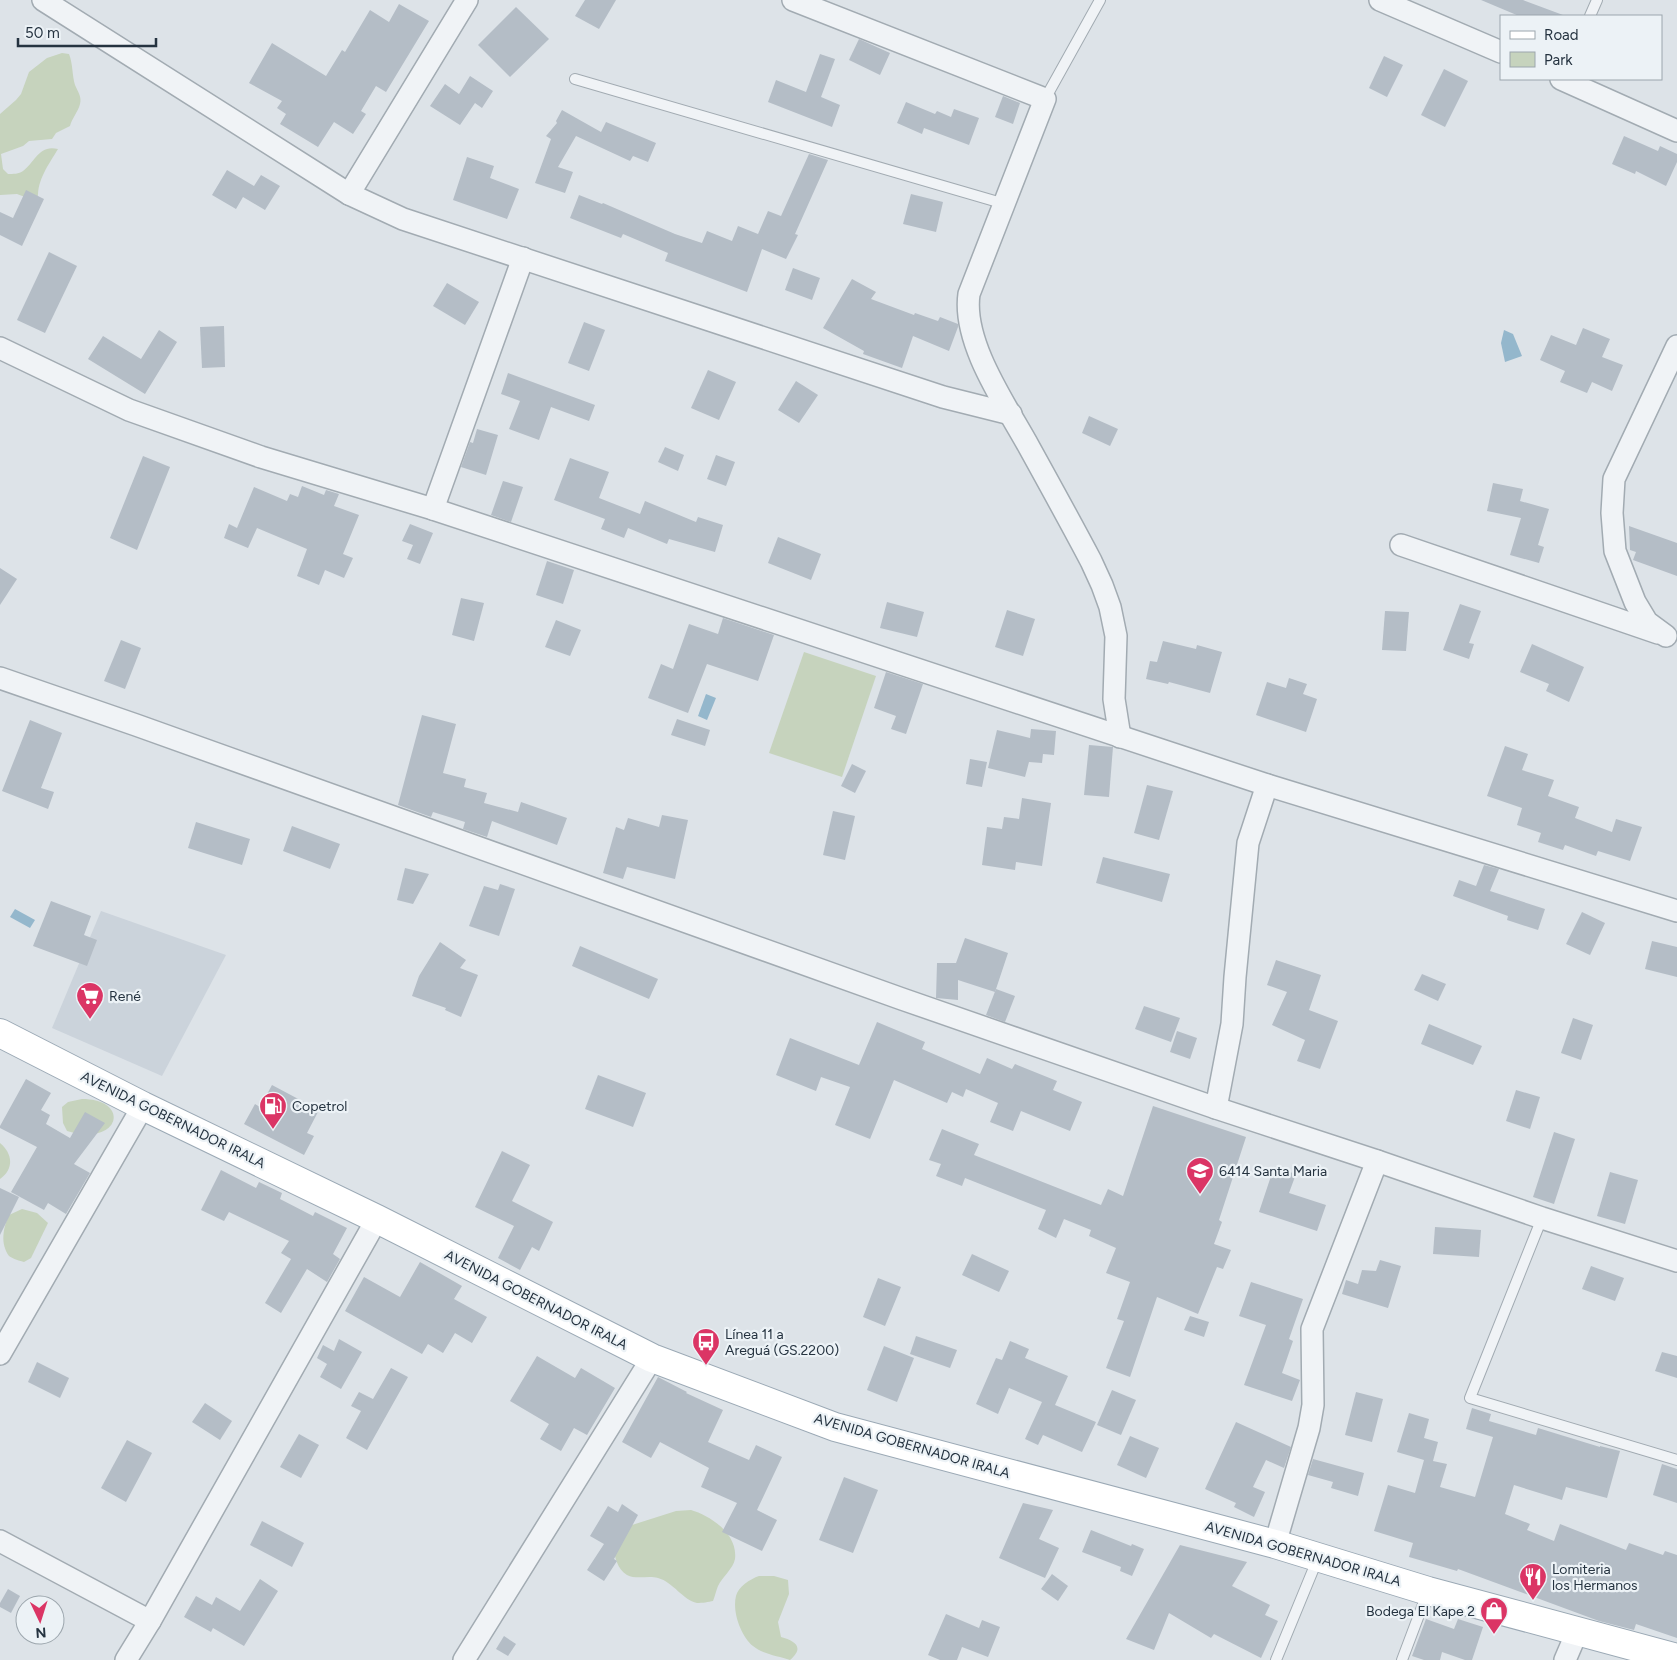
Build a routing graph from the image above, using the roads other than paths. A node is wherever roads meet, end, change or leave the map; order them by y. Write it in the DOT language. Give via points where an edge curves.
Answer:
graph roads {
  1 [pos="42,0"];
  2 [pos="467,0"];
  3 [pos="793,0"];
  4 [pos="1100,0"];
  5 [pos="1380,0"];
  6 [pos="1597,0"];
  7 [pos="1590,15"];
  8 [pos="1500,52"];
  9 [pos="575,79"];
  10 [pos="1565,80"];
  11 [pos="1045,99"];
  12 [pos="1677,131"];
  13 [pos="349,194"];
  14 [pos="1004,204"];
  15 [pos="523,258"];
  16 [pos="0,348"];
  17 [pos="1676,351"];
  18 [pos="1011,414"];
  19 [pos="433,509"];
  20 [pos="1400,545"];
  21 [pos="1672,637"];
  22 [pos="0,678"];
  23 [pos="1120,737"];
  24 [pos="1267,785"];
  25 [pos="1677,911"];
  26 [pos="0,1033"];
  27 [pos="143,1106"];
  28 [pos="1216,1108"];
  29 [pos="1377,1160"];
  30 [pos="1542,1218"];
  31 [pos="377,1219"];
  32 [pos="1677,1261"];
  33 [pos="0,1354"];
  34 [pos="652,1358"];
  35 [pos="1677,1460"];
  36 [pos="0,1541"];
  37 [pos="1275,1544"];
  38 [pos="1319,1557"];
  39 [pos="1428,1591"];
  40 [pos="150,1621"];
  41 [pos="1577,1632"];
  42 [pos="1677,1658"];
  43 [pos="126,1660"];
  44 [pos="464,1660"];
  45 [pos="1276,1660"];
  46 [pos="1402,1660"];
  47 [pos="1565,1660"];
  1 -- 13 [label="street"];
  2 -- 13 [label="street"];
  3 -- 11 [label="street"];
  4 -- 11 [label="lane"];
  5 -- 8 [label="street"];
  6 -- 7 [label="lane"];
  9 -- 14 [label="lane"];
  10 -- 12 [label="street"];
  11 -- 14 [label="street"];
  13 -- 15 [label="street" via="403,219"];
  14 -- 18 [label="street" via="969,294 967,307 985,369"];
  15 -- 18 [label="street" via="943,397"];
  15 -- 19 [label="street"];
  16 -- 19 [label="street" via="129,410 261,457"];
  17 -- 21 [label="street" via="1614,479 1612,513 1615,551 1635,602 1647,622"];
  18 -- 23 [label="street" via="1091,561 1110,607 1116,636 1114,699"];
  19 -- 23 [label="street"];
  20 -- 21 [label="street"];
  22 -- 28 [label="street"];
  23 -- 24 [label="street"];
  24 -- 25 [label="street"];
  24 -- 28 [label="street" via="1248,843 1232,1024"];
  26 -- 27 [label="main road, AVENIDA GOBERNADOR IRALA"];
  27 -- 31 [label="main road, AVENIDA GOBERNADOR IRALA"];
  27 -- 33 [label="street"];
  28 -- 29 [label="street"];
  29 -- 30 [label="street"];
  29 -- 37 [label="street" via="1312,1329 1313,1406"];
  30 -- 32 [label="street"];
  30 -- 35 [label="lane" via="1470,1398"];
  31 -- 34 [label="main road, AVENIDA GOBERNADOR IRALA"];
  31 -- 40 [label="street"];
  34 -- 37 [label="main road, AVENIDA GOBERNADOR IRALA" via="835,1427"];
  34 -- 44 [label="street"];
  36 -- 40 [label="street"];
  37 -- 38 [label="main road, AVENIDA GOBERNADOR IRALA"];
  38 -- 39 [label="main road, AVENIDA GOBERNADOR IRALA"];
  38 -- 45 [label="lane"];
  39 -- 41 [label="main road, AVENIDA GOBERNADOR IRALA"];
  39 -- 46 [label="lane"];
  40 -- 43 [label="street"];
  41 -- 42 [label="main road, AVENIDA GOBERNADOR IRALA"];
  41 -- 47 [label="street"];
}
